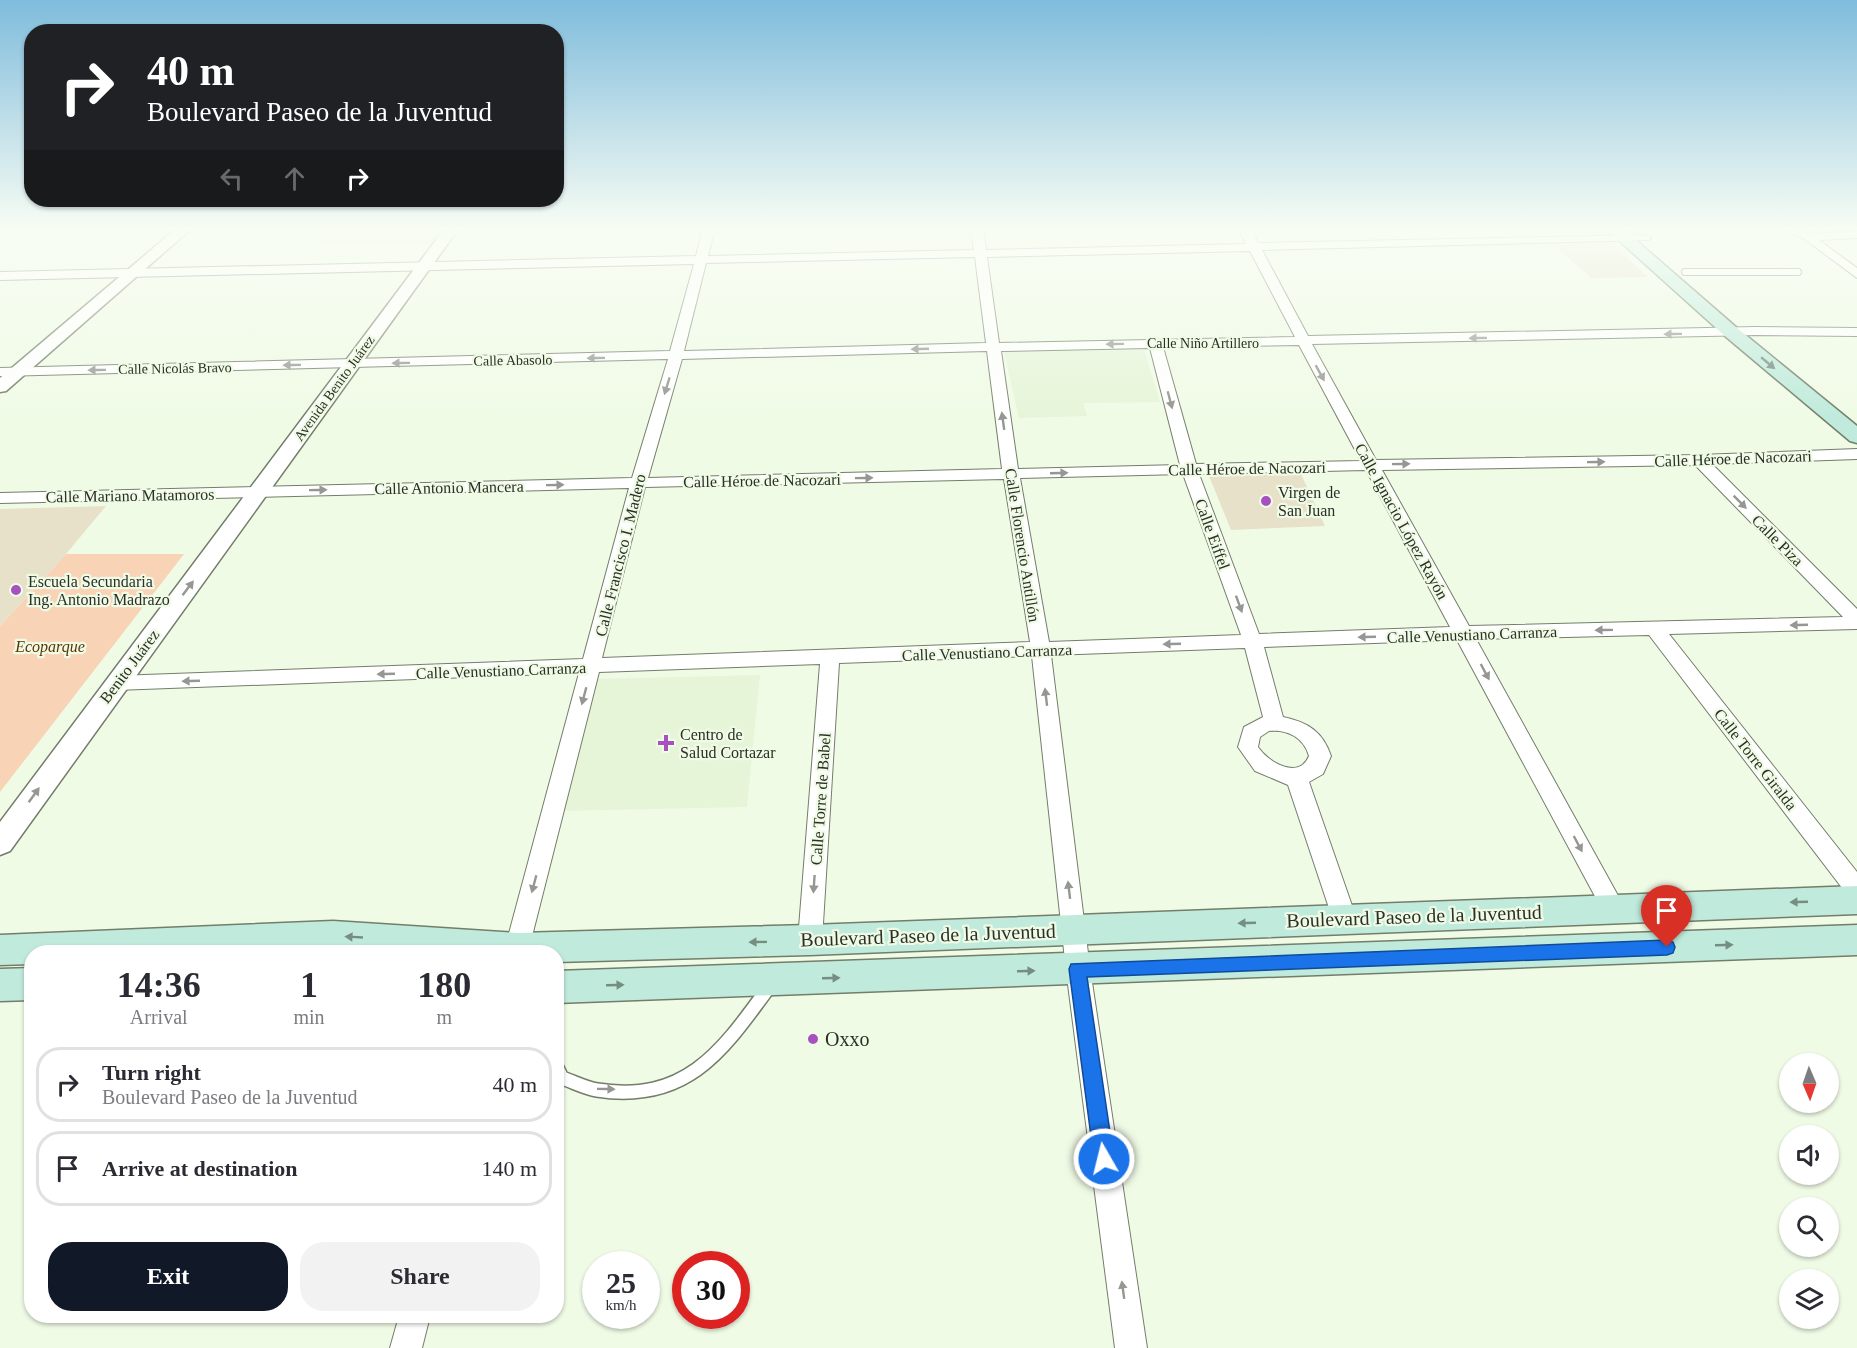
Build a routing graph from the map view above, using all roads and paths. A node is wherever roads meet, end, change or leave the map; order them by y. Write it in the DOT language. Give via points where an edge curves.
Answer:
graph roads {
  1 [pos="114,291"];
  2 [pos="405,291"];
  3 [pos="692,291"];
  4 [pos="986,291"];
  5 [pos="1278,291"];
  6 [pos="1689,291"];
  7 [pos="1707,291"];
  8 [pos="1731,332"];
  9 [pos="1755,332"];
  10 [pos="1857,332"];
  11 [pos="1304,342"];
  12 [pos="1155,343"];
  13 [pos="992,346"];
  14 [pos="676,356"];
  15 [pos="350,364"];
  16 [pos="0,372"];
  17 [pos="17,372"];
  18 [pos="0,387"];
  19 [pos="1857,416"];
  20 [pos="1857,437"];
  21 [pos="1857,454"];
  22 [pos="1699,460"];
  23 [pos="1371,465"];
  24 [pos="1189,469"];
  25 [pos="1011,474"];
  26 [pos="638,483"];
  27 [pos="260,492"];
  28 [pos="0,498"];
  29 [pos="1857,622"];
  30 [pos="1655,629"];
  31 [pos="1464,633"];
  32 [pos="1253,642"];
  33 [pos="1041,649"];
  34 [pos="830,658"];
  35 [pos="592,667"];
  36 [pos="116,683"];
  37 [pos="1275,723"];
  38 [pos="1296,777"];
  39 [pos="0,843"];
  40 [pos="1857,890"];
  41 [pos="1857,900"];
  42 [pos="1613,908"];
  43 [pos="1345,920"];
  44 [pos="1073,929"];
  45 [pos="810,940"];
  46 [pos="1857,940"];
  47 [pos="119,945"];
  48 [pos="451,945"];
  49 [pos="518,945"];
  50 [pos="564,948"];
  51 [pos="24,949"];
  52 [pos="0,950"];
  53 [pos="1078,969"];
  54 [pos="775,980"];
  55 [pos="24,984"];
  56 [pos="0,985"];
  57 [pos="564,987"];
  58 [pos="564,1079"];
  59 [pos="413,1323"];
  60 [pos="406,1348"];
  61 [pos="1131,1348"];
  1 -- 17 [label="street"];
  2 -- 15 [label="street, Avenida Benito Juárez"];
  3 -- 14 [label="street, Calle Francisco I. Madero"];
  4 -- 13 [label="street, Calle Florencio Antillón"];
  5 -- 11 [label="street, Calle Ignacio López Rayón"];
  6 -- 8 [label="main road"];
  7 -- 9 [label="main road"];
  8 -- 9 [label="street, Calle Niño Artillero"];
  8 -- 11 [label="street, Calle Niño Artillero, one-way"];
  8 -- 20 [label="main road, one-way"];
  9 -- 10 [label="street, Calle Niño Artillero"];
  9 -- 19 [label="main road"];
  11 -- 12 [label="street, Calle Niño Artillero"];
  11 -- 23 [label="street, Calle Ignacio López Rayón, one-way"];
  12 -- 13 [label="street, Calle Niño Artillero, one-way"];
  12 -- 24 [label="street, Calle Eiffel, one-way"];
  13 -- 14 [label="street, Calle Niño Artillero, one-way"];
  25 -- 13 [label="street, Calle Florencio Antillón, one-way"];
  14 -- 15 [label="street, Calle Abasolo, one-way"];
  14 -- 26 [label="street, Calle Francisco I. Madero, one-way"];
  15 -- 17 [label="street, Calle Nicolás Bravo, one-way"];
  15 -- 27 [label="street, Avenida Benito Juárez"];
  16 -- 17 [label="street, Calle Nicolás Bravo"];
  17 -- 18 [label="street"];
  21 -- 22 [label="street, Calle Héroe de Nacozari"];
  23 -- 22 [label="street, Calle Héroe de Nacozari, one-way"];
  22 -- 29 [label="street, Calle Piza, one-way"];
  23 -- 24 [label="street, Calle Héroe de Nacozari"];
  23 -- 31 [label="street, Calle Ignacio López Rayón"];
  25 -- 24 [label="street, Calle Héroe de Nacozari, one-way"];
  24 -- 32 [label="street, Calle Eiffel, one-way"];
  26 -- 25 [label="street, Calle Héroe de Nacozari, one-way"];
  25 -- 33 [label="street, Calle Florencio Antillón"];
  27 -- 26 [label="street, Calle Antonio Mancera, one-way"];
  26 -- 35 [label="street, Calle Francisco I. Madero"];
  27 -- 28 [label="street, Calle Mariano Matamoros"];
  36 -- 27 [label="street, Benito Juárez, one-way"];
  29 -- 30 [label="street, Calle Venustiano Carranza, one-way"];
  30 -- 31 [label="street, Calle Venustiano Carranza, one-way"];
  30 -- 40 [label="street, Calle Torre Giralda"];
  31 -- 32 [label="street, Calle Venustiano Carranza, one-way"];
  31 -- 42 [label="street, Calle Ignacio López Rayón, one-way"];
  32 -- 33 [label="street, Calle Venustiano Carranza, one-way"];
  32 -- 37 [label="street, Calle Eiffel"];
  33 -- 34 [label="street, Calle Venustiano Carranza"];
  44 -- 33 [label="street, Calle Florencio Antillón, one-way"];
  34 -- 35 [label="street, Calle Venustiano Carranza"];
  34 -- 45 [label="street, Calle Torre de Babel, one-way"];
  35 -- 36 [label="street, Calle Venustiano Carranza, one-way"];
  35 -- 49 [label="street, Calle Francisco I. Madero, one-way"];
  39 -- 36 [label="street, Benito Juárez, one-way"];
  37 -- 38 [label="street" via="1296,727 1318,747 1319,763 1314,770"];
  37 -- 38 [label="street" via="1251,733 1251,755 1275,774"];
  38 -- 43 [label="street"];
  41 -- 42 [label="main road, Boulevard Paseo de la Juventud, one-way"];
  42 -- 43 [label="main road, Boulevard Paseo de la Juventud"];
  43 -- 44 [label="main road, Boulevard Paseo de la Juventud, one-way"];
  44 -- 45 [label="main road, Boulevard Paseo de la Juventud"];
  44 -- 53 [label="street, Calle Florencio Antillón"];
  45 -- 50 [label="main road, Boulevard Paseo de la Juventud, one-way"];
  53 -- 46 [label="main road, one-way"];
  48 -- 47 [label="main road, Boulevard Paseo de la Juventud, one-way" via="333,936"];
  51 -- 52 [label="main road, Boulevard Paseo de la Juventud, one-way"];
  54 -- 53 [label="main road, one-way"];
  61 -- 53 [label="street, Calle Florencio Antillón, one-way"];
  57 -- 54 [label="main road, one-way"];
  58 -- 54 [label="lane, one-way" via="597,1090 667,1085 693,1074 728,1041"];
  55 -- 56 [label="main road"];
  59 -- 60 [label="street"];
}
